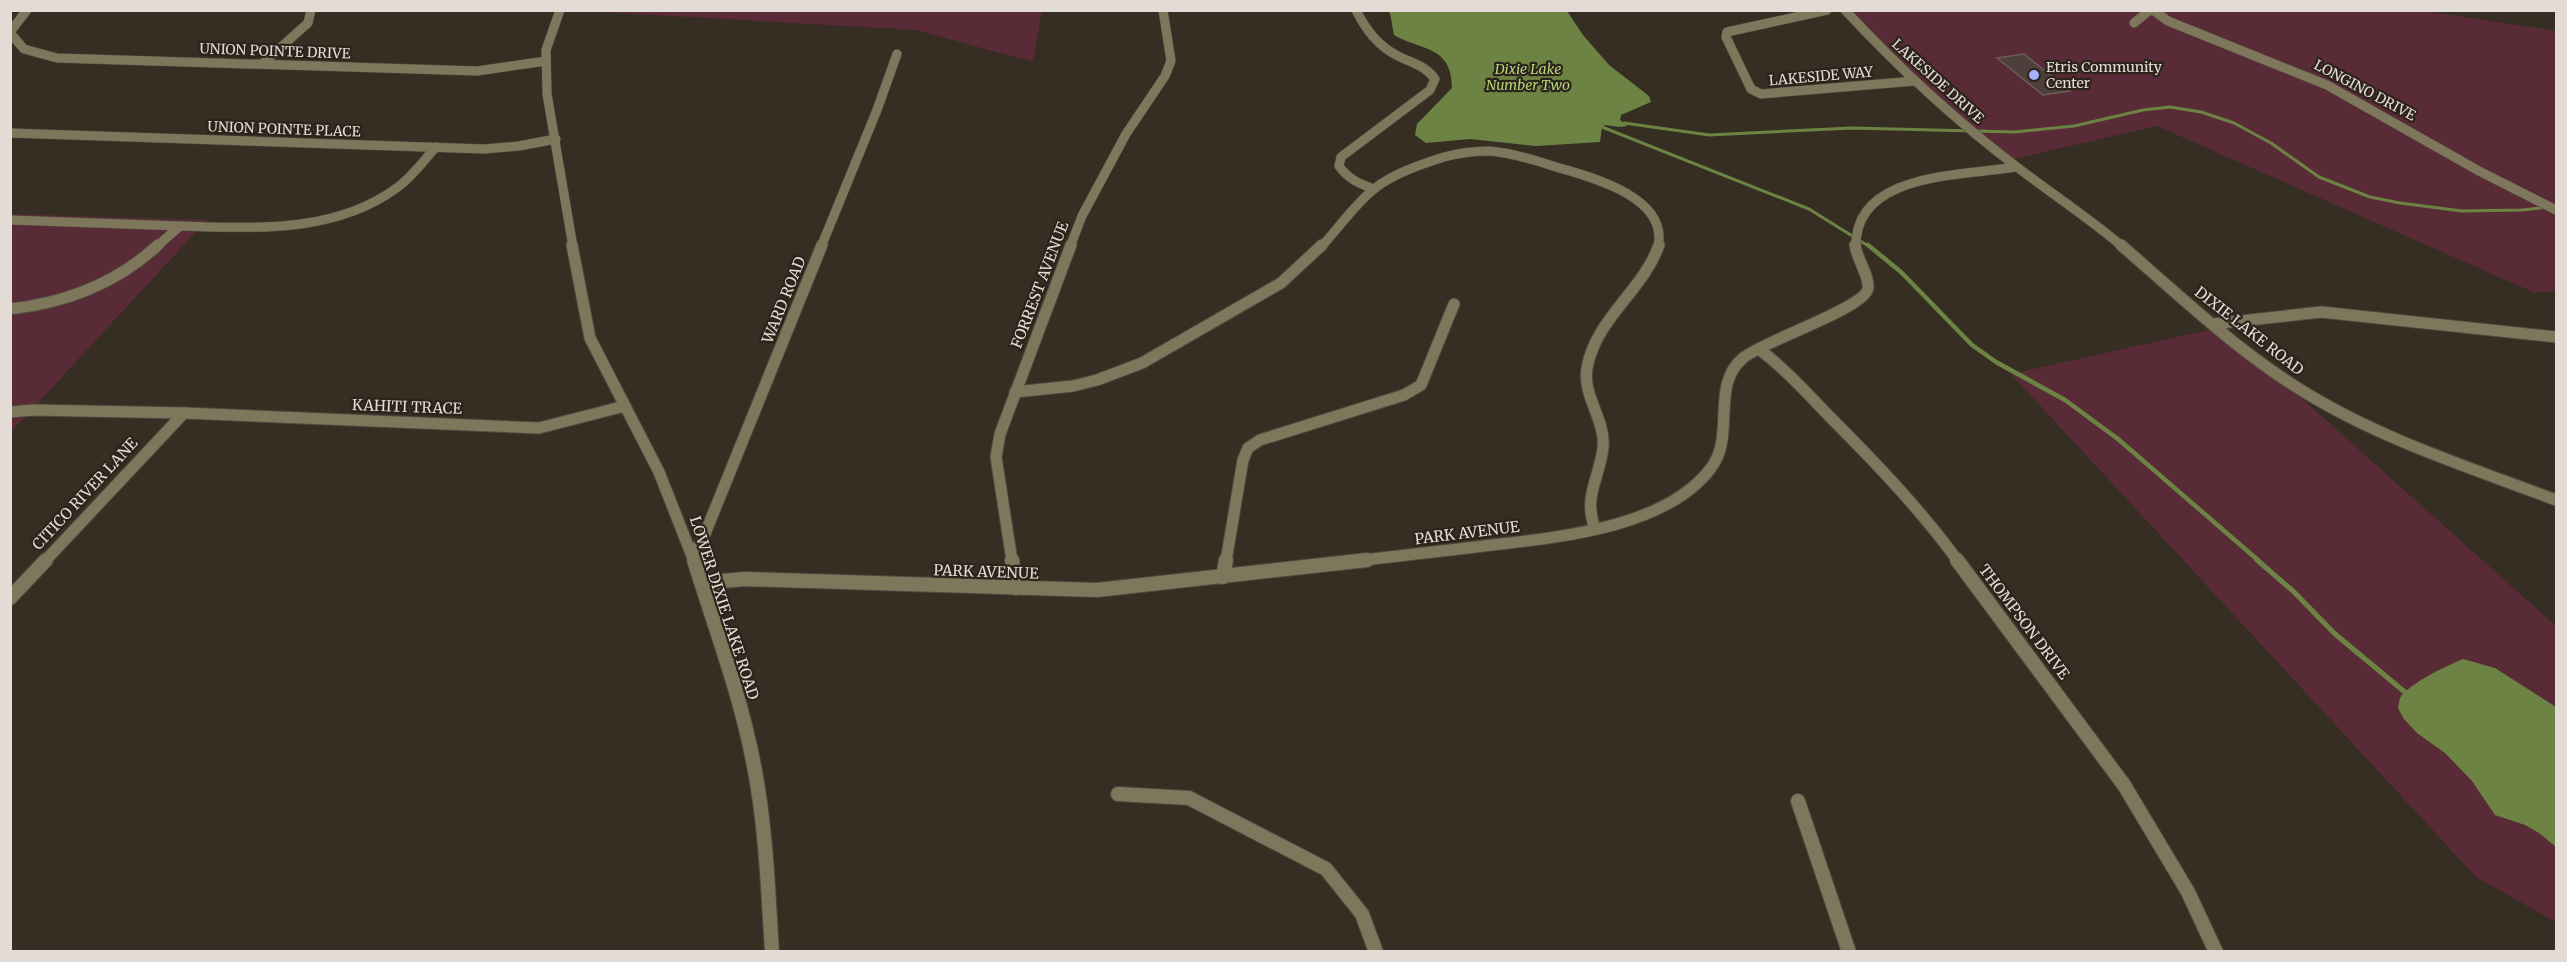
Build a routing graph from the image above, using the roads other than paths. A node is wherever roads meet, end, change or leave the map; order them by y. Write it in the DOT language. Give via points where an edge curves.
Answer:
graph roads {
  1 [pos="27,10"];
  2 [pos="311,10"];
  3 [pos="560,10"];
  4 [pos="1163,10"];
  5 [pos="1356,10"];
  6 [pos="1827,10"];
  7 [pos="1845,10"];
  8 [pos="2151,10"];
  9 [pos="2134,23"];
  10 [pos="10,33"];
  11 [pos="897,54"];
  12 [pos="546,61"];
  13 [pos="261,64"];
  14 [pos="1915,81"];
  15 [pos="10,133"];
  16 [pos="556,139"];
  17 [pos="436,147"];
  18 [pos="2016,167"];
  19 [pos="1374,189"];
  20 [pos="2556,210"];
  21 [pos="10,220"];
  22 [pos="180,226"];
  23 [pos="1454,304"];
  24 [pos="10,309"];
  25 [pos="2213,324"];
  26 [pos="2556,337"];
  27 [pos="1759,349"];
  28 [pos="1015,392"];
  29 [pos="625,406"];
  30 [pos="10,412"];
  31 [pos="184,413"];
  32 [pos="2556,500"];
  33 [pos="1595,529"];
  34 [pos="692,554"];
  35 [pos="1223,578"];
  36 [pos="703,587"];
  37 [pos="1016,588"];
  38 [pos="10,598"];
  39 [pos="1118,794"];
  40 [pos="1798,801"];
  41 [pos="772,951"];
  42 [pos="1376,951"];
  43 [pos="1850,951"];
  44 [pos="2216,951"];
  1 -- 10 [label="street, UNION POINTE DRIVE"];
  2 -- 13 [label="street" via="308,23"];
  3 -- 12 [label="street, LOWER DIXIE LAKE ROAD"];
  4 -- 28 [label="street, FORREST AVENUE" via="1171,61 1082,216"];
  5 -- 19 [label="street" via="1379,44 1427,70 1435,79 1430,90 1341,157 1339,166 1344,175"];
  6 -- 14 [label="street, LAKESIDE WAY" via="1727,33 1751,90 1761,94"];
  7 -- 14 [label="street, LAKESIDE DRIVE"];
  8 -- 9 [label="street"];
  8 -- 20 [label="street, LONGINO DRIVE" via="2168,21 2326,85"];
  10 -- 13 [label="street, UNION POINTE DRIVE" via="24,49 57,58"];
  11 -- 34 [label="street, WARD ROAD" via="707,530"];
  12 -- 13 [label="street, UNION POINTE DRIVE" via="477,71"];
  12 -- 16 [label="street, LOWER DIXIE LAKE ROAD" via="547,95"];
  14 -- 18 [label="street, LAKESIDE DRIVE"];
  15 -- 17 [label="street, UNION POINTE PLACE"];
  16 -- 17 [label="street, UNION POINTE PLACE" via="507,147"];
  16 -- 29 [label="street, LOWER DIXIE LAKE ROAD" via="590,338"];
  17 -- 22 [label="street" via="399,186 378,200 320,221 273,228"];
  18 -- 25 [label="street, DIXIE LAKE ROAD" via="2090,220"];
  18 -- 27 [label="street, PARK AVENUE" via="1931,179 1876,198 1862,215 1855,234 1857,256 1868,286 1866,295"];
  19 -- 28 [label="street" via="1281,282 1151,360 1086,385"];
  19 -- 33 [label="street" via="1447,156 1493,152 1611,184 1637,200 1654,220 1660,243 1658,254 1597,337 1587,361 1587,386 1603,442 1601,462 1587,504"];
  21 -- 22 [label="street"];
  22 -- 24 [label="street" via="117,276 55,300"];
  23 -- 35 [label="street" via="1421,385 1404,395 1248,448"];
  25 -- 26 [label="street" via="2321,312"];
  25 -- 32 [label="street, DIXIE LAKE ROAD" via="2272,371 2339,412"];
  27 -- 33 [label="street, PARK AVENUE" via="1738,363 1728,376 1721,445 1705,477 1669,503"];
  27 -- 44 [label="street, THOMPSON DRIVE" via="1865,452 1938,534 2124,785 2188,892"];
  28 -- 37 [label="street, FORREST AVENUE" via="996,457"];
  29 -- 31 [label="street, KAHITI TRACE" via="539,428"];
  29 -- 34 [label="street, LOWER DIXIE LAKE ROAD" via="659,472"];
  30 -- 31 [label="street, KAHITI TRACE"];
  31 -- 38 [label="street, CITICO RIVER LANE"];
  33 -- 35 [label="street, PARK AVENUE"];
  34 -- 36 [label="street, LOWER DIXIE LAKE ROAD"];
  35 -- 37 [label="street, PARK AVENUE" via="1097,590"];
  36 -- 37 [label="street, PARK AVENUE" via="744,579"];
  36 -- 41 [label="street, LOWER DIXIE LAKE ROAD" via="740,704 754,765 765,842"];
  39 -- 42 [label="street" via="1189,798 1326,869 1362,914"];
  40 -- 43 [label="street"];
}
